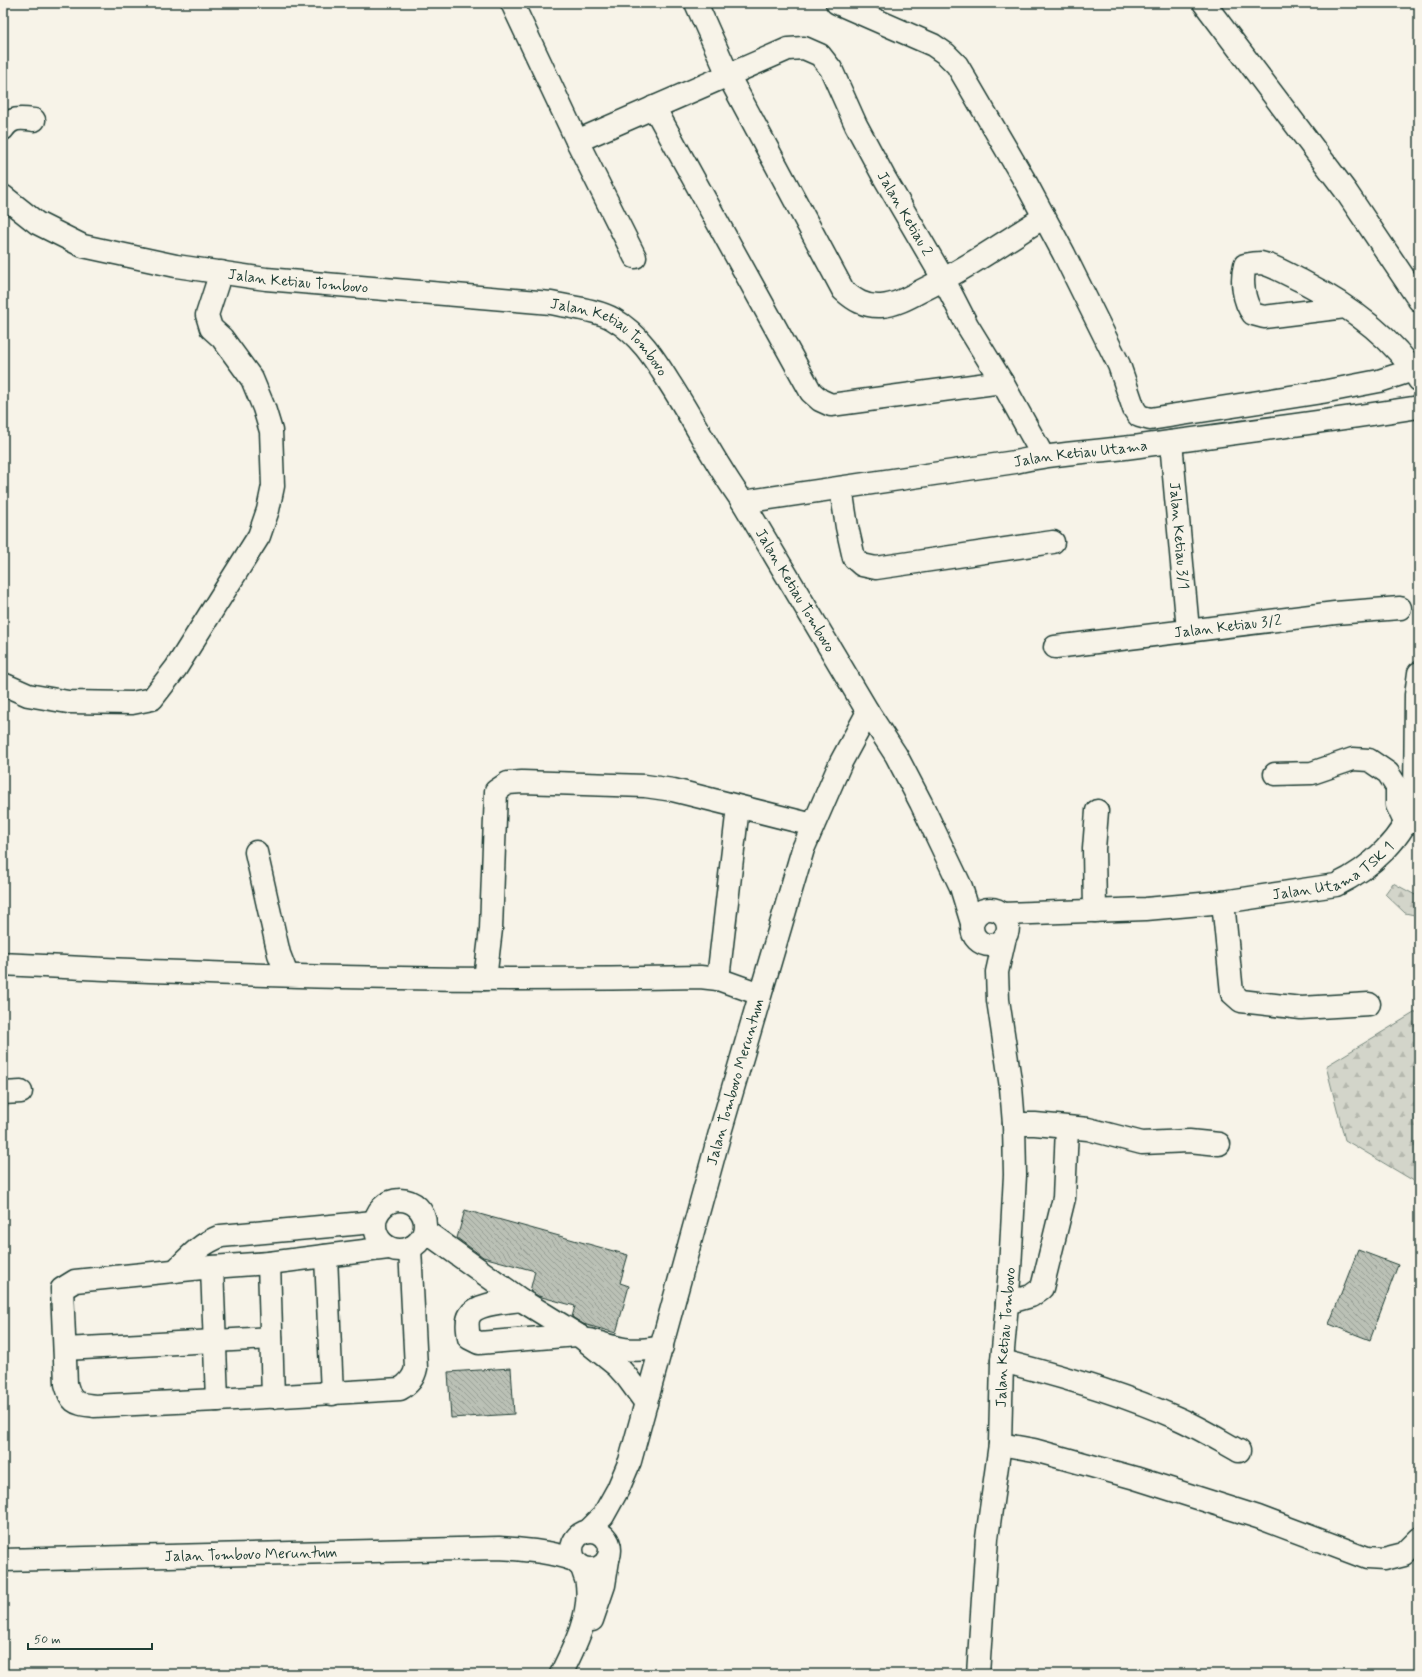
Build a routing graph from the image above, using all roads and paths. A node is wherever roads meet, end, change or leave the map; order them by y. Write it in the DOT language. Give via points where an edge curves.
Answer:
graph roads {
  1 [pos="512,3"];
  2 [pos="696,3"];
  3 [pos="837,3"];
  4 [pos="1204,3"];
  5 [pos="728,75"];
  6 [pos="654,107"];
  7 [pos="34,120"];
  8 [pos="3,129"];
  9 [pos="577,141"];
  10 [pos="3,196"];
  11 [pos="1044,217"];
  12 [pos="635,257"];
  13 [pos="221,272"];
  14 [pos="944,280"];
  15 [pos="1419,300"];
  16 [pos="1345,307"];
  17 [pos="1416,375"];
  18 [pos="1002,382"];
  19 [pos="1419,407"];
  20 [pos="1171,442"];
  21 [pos="1043,456"];
  22 [pos="841,488"];
  23 [pos="743,502"];
  24 [pos="1053,542"];
  25 [pos="1400,608"];
  26 [pos="1188,630"];
  27 [pos="1055,647"];
  28 [pos="1419,673"];
  29 [pos="3,684"];
  30 [pos="868,712"];
  31 [pos="1275,774"];
  32 [pos="738,807"];
  33 [pos="1097,811"];
  34 [pos="1413,822"];
  35 [pos="814,825"];
  36 [pos="256,852"];
  37 [pos="949,862"];
  38 [pos="1223,902"];
  39 [pos="1095,911"];
  40 [pos="1002,923"];
  41 [pos="974,932"];
  42 [pos="3,964"];
  43 [pos="287,975"];
  44 [pos="486,979"];
  45 [pos="718,979"];
  46 [pos="760,994"];
  47 [pos="998,1000"];
  48 [pos="1369,1004"];
  49 [pos="1014,1124"];
  50 [pos="1068,1128"];
  51 [pos="1219,1144"];
  52 [pos="374,1222"];
  53 [pos="425,1232"];
  54 [pos="388,1248"];
  55 [pos="410,1248"];
  56 [pos="326,1256"];
  57 [pos="269,1263"];
  58 [pos="212,1267"];
  59 [pos="175,1271"];
  60 [pos="521,1300"];
  61 [pos="1007,1303"];
  62 [pos="579,1336"];
  63 [pos="271,1338"];
  64 [pos="215,1340"];
  65 [pos="662,1347"];
  66 [pos="65,1349"];
  67 [pos="1002,1361"];
  68 [pos="332,1394"];
  69 [pos="273,1396"];
  70 [pos="217,1400"];
  71 [pos="646,1403"];
  72 [pos="1000,1444"];
  73 [pos="1239,1451"];
  74 [pos="630,1462"];
  75 [pos="582,1534"];
  76 [pos="1419,1539"];
  77 [pos="499,1548"];
  78 [pos="609,1553"];
  79 [pos="3,1560"];
  80 [pos="578,1563"];
  81 [pos="582,1631"];
  82 [pos="561,1674"];
  83 [pos="978,1674"];
  1 -- 9 [label="street"];
  2 -- 5 [label="street"];
  3 -- 11 [label="street" via="933,45 946,54 956,65 980,104"];
  4 -- 15 [label="street" via="1345,190"];
  5 -- 6 [label="street, Jalan Ketiau 2"];
  5 -- 14 [label="street" via="843,290 864,305 881,306 901,301"];
  5 -- 14 [label="street, Jalan Ketiau 2" via="788,49 804,48 820,55 831,69 856,125"];
  6 -- 9 [label="street, Jalan Ketiau 2"];
  6 -- 18 [label="street" via="811,392 820,400 831,404"];
  7 -- 8 [label="street" via="11,120"];
  9 -- 12 [label="street"];
  10 -- 13 [label="street, Jalan Ketiau Tombovo" via="37,223 83,246 176,266"];
  11 -- 14 [label="street"];
  11 -- 17 [label="street" via="1119,365 1134,409 1139,416 1150,419"];
  13 -- 23 [label="street, Jalan Ketiau Tombovo" via="551,303 612,318 635,334 652,355 730,485"];
  13 -- 29 [label="street" via="207,315 211,328 222,338 252,379 271,431 273,486 259,536 176,668 152,699 132,703 68,702 28,695"];
  14 -- 18 [label="street, Jalan Ketiau 2" via="967,325"];
  16 -- 17 [label="street" via="1377,330"];
  18 -- 21 [label="street, Jalan Ketiau 2"];
  19 -- 20 [label="street, Jalan Ketiau Utama"];
  20 -- 21 [label="street, Jalan Ketiau Utama"];
  20 -- 26 [label="street, Jalan Ketiau 3/1"];
  21 -- 22 [label="street, Jalan Ketiau Utama"];
  22 -- 23 [label="street, Jalan Ketiau Utama"];
  22 -- 24 [label="street" via="854,558 862,565 876,568"];
  23 -- 30 [label="street, Jalan Ketiau Tombovo"];
  25 -- 26 [label="street, Jalan Ketiau 3/2"];
  26 -- 27 [label="street, Jalan Ketiau 3/2"];
  28 -- 34 [label="street, Jalan Utama TSK 1" via="1416,695 1415,800 1411,813"];
  30 -- 35 [label="street, Jalan Tombovo Meruntum"];
  30 -- 37 [label="street, Jalan Ketiau Tombovo" via="896,755"];
  31 -- 34 [label="street" via="1312,773 1353,759 1369,760 1388,773 1397,787 1398,805"];
  32 -- 35 [label="street"];
  32 -- 44 [label="street" via="699,795 645,786 522,782 508,783 496,791 491,929"];
  32 -- 45 [label="street"];
  33 -- 39 [label="street" via="1094,849"];
  34 -- 38 [label="street, Jalan Utama TSK 1" via="1365,867 1336,885"];
  35 -- 46 [label="street, Jalan Tombovo Meruntum" via="803,849"];
  36 -- 43 [label="street" via="279,954"];
  37 -- 40 [label="street, Jalan Ketiau Tombovo" via="965,876"];
  37 -- 41 [label="street, Jalan Ketiau Tombovo" via="963,893"];
  38 -- 39 [label="street, Jalan Utama TSK 1"];
  38 -- 48 [label="street" via="1232,993 1241,1001 1301,1008"];
  39 -- 40 [label="street, Jalan Utama TSK 1" via="1071,913 1038,921"];
  40 -- 41 [label="street" via="981,910 973,918"];
  40 -- 41 [label="street" via="1002,941 992,945 981,943"];
  40 -- 47 [label="street, Jalan Ketiau Tombovo" via="997,972"];
  41 -- 47 [label="street, Jalan Ketiau Tombovo" via="990,986"];
  42 -- 43 [label="street"];
  43 -- 44 [label="street"];
  44 -- 45 [label="street"];
  45 -- 46 [label="street"];
  46 -- 65 [label="street, Jalan Tombovo Meruntum"];
  47 -- 49 [label="street, Jalan Ketiau Tombovo"];
  49 -- 50 [label="street"];
  49 -- 61 [label="street, Jalan Ketiau Tombovo" via="1015,1175"];
  50 -- 51 [label="street" via="1088,1129 1142,1143 1190,1141"];
  50 -- 61 [label="street" via="1064,1198 1042,1288 1031,1296"];
  52 -- 53 [label="street" via="377,1212 384,1204 404,1200 414,1204 421,1211 425,1221"];
  52 -- 54 [label="street" via="375,1233 380,1242"];
  52 -- 59 [label="street" via="221,1236 207,1241"];
  53 -- 55 [label="street" via="419,1242"];
  53 -- 60 [label="street"];
  54 -- 55 [label="street" via="399,1251"];
  54 -- 56 [label="street"];
  55 -- 68 [label="street" via="415,1374 400,1388"];
  56 -- 57 [label="street"];
  56 -- 68 [label="street"];
  57 -- 58 [label="street"];
  57 -- 63 [label="street"];
  58 -- 59 [label="street"];
  58 -- 64 [label="street"];
  59 -- 66 [label="street" via="75,1281 62,1289"];
  60 -- 62 [label="street"];
  60 -- 62 [label="street" via="486,1305 474,1310 469,1316 467,1327 469,1338 479,1343"];
  61 -- 67 [label="street, Jalan Ketiau Tombovo"];
  62 -- 65 [label="street" via="626,1350"];
  62 -- 71 [label="street" via="617,1366"];
  63 -- 64 [label="street"];
  63 -- 69 [label="street"];
  64 -- 66 [label="street"];
  64 -- 70 [label="street"];
  65 -- 71 [label="street, Jalan Tombovo Meruntum"];
  66 -- 70 [label="street" via="66,1384 70,1399 75,1404 94,1406"];
  67 -- 72 [label="street, Jalan Ketiau Tombovo"];
  67 -- 73 [label="street" via="1063,1376 1121,1396 1178,1418"];
  68 -- 69 [label="street"];
  69 -- 70 [label="street"];
  71 -- 74 [label="street, Jalan Tombovo Meruntum"];
  72 -- 76 [label="street" via="1034,1450 1135,1478 1258,1517 1367,1558 1384,1559 1404,1554"];
  72 -- 83 [label="street, Jalan Ketiau Tombovo" via="987,1538"];
  74 -- 75 [label="street, Jalan Tombovo Meruntum" via="603,1516"];
  74 -- 78 [label="street, Jalan Tombovo Meruntum" via="630,1478"];
  75 -- 77 [label="street, Jalan Tombovo Meruntum"];
  75 -- 78 [label="street" via="594,1531 604,1536"];
  75 -- 80 [label="street" via="572,1548"];
  77 -- 79 [label="street, Jalan Tombovo Meruntum"];
  77 -- 80 [label="street, Jalan Tombovo Meruntum" via="555,1553"];
  78 -- 80 [label="street" via="604,1565 593,1570"];
  78 -- 81 [label="street, Jalan Tombovo Meruntum" via="599,1603 591,1622"];
  80 -- 81 [label="street" via="587,1585"];
  81 -- 82 [label="street"];
}
